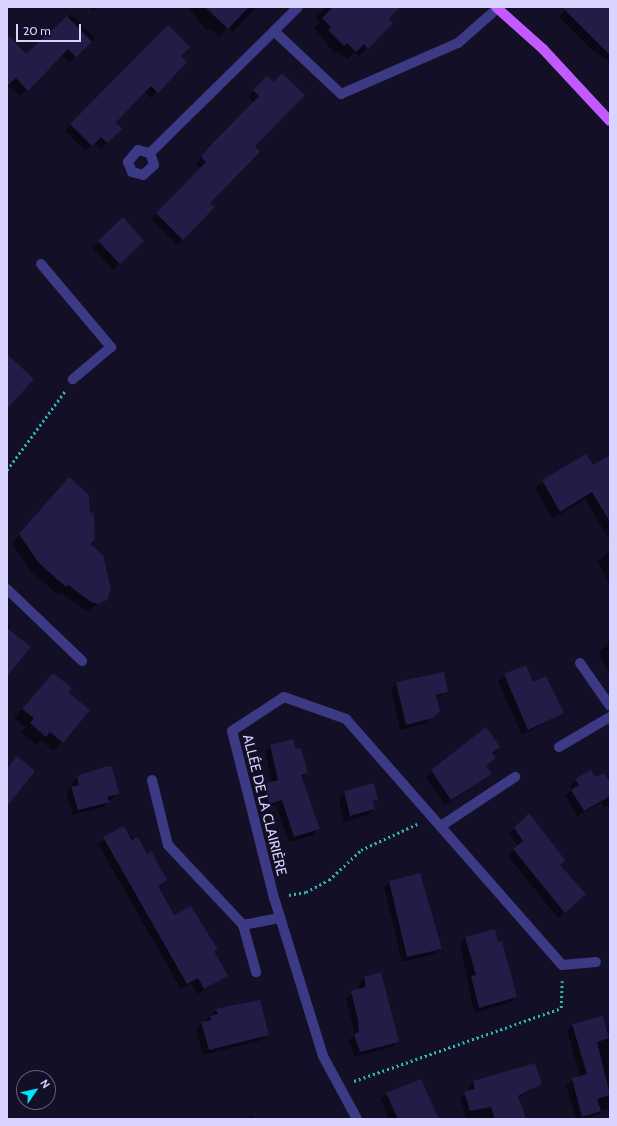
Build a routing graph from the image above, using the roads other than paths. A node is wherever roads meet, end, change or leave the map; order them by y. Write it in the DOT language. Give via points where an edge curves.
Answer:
graph roads {
  1 [pos="298,7"];
  2 [pos="497,7"];
  3 [pos="274,31"];
  4 [pos="610,121"];
  5 [pos="150,153"];
  6 [pos="41,264"];
  7 [pos="73,379"];
  8 [pos="7,589"];
  9 [pos="82,661"];
  10 [pos="580,663"];
  11 [pos="610,706"];
  12 [pos="610,717"];
  13 [pos="559,748"];
  14 [pos="515,777"];
  15 [pos="152,780"];
  16 [pos="441,826"];
  17 [pos="280,918"];
  18 [pos="243,924"];
  19 [pos="596,962"];
  20 [pos="256,972"];
  21 [pos="357,1119"];
  1 -- 3 [label="street"];
  2 -- 3 [label="street" via="458,43 341,94"];
  2 -- 4 [label="main road" via="543,49"];
  3 -- 5 [label="street"];
  6 -- 7 [label="street" via="111,348"];
  8 -- 9 [label="street"];
  10 -- 11 [label="street"];
  12 -- 13 [label="street"];
  14 -- 16 [label="street"];
  15 -- 18 [label="street" via="168,845"];
  16 -- 17 [label="street, ALLÉE DE LA CLAIRIÈRE" via="346,719 284,697 232,731"];
  16 -- 19 [label="street, ALLÉE DE LA CLAIRIÈRE" via="562,965"];
  17 -- 18 [label="street"];
  17 -- 21 [label="street, ALLÉE DE LA CLAIRIÈRE" via="323,1056"];
  18 -- 20 [label="street"];
}
